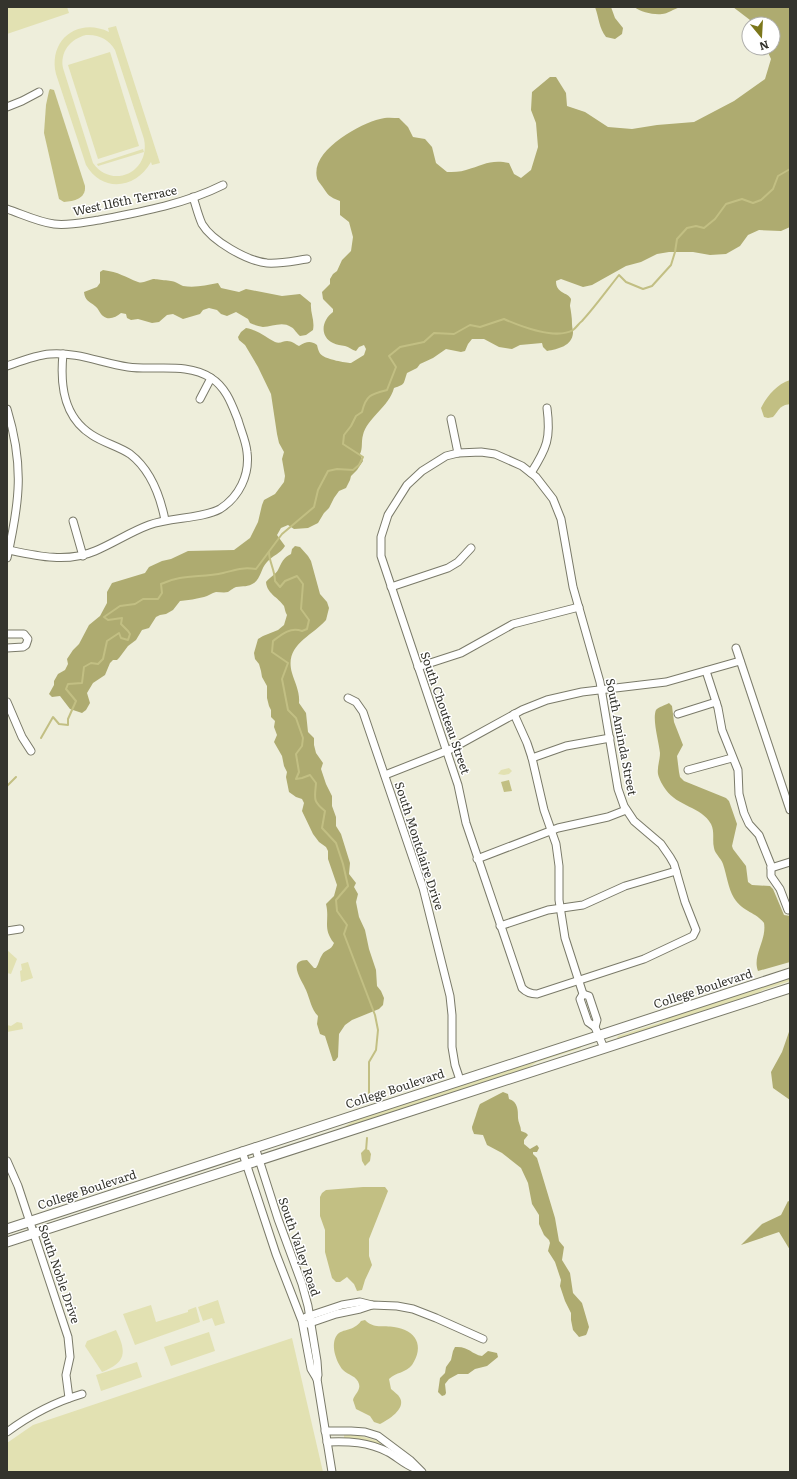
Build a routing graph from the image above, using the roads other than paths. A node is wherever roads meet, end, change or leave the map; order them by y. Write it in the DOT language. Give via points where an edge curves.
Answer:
graph roads {
  1 [pos="39,92"];
  2 [pos="7,107"];
  3 [pos="223,185"];
  4 [pos="193,197"];
  5 [pos="7,209"];
  6 [pos="307,258"];
  7 [pos="63,354"];
  8 [pos="7,366"];
  9 [pos="211,378"];
  10 [pos="200,399"];
  11 [pos="547,408"];
  12 [pos="7,409"];
  13 [pos="451,419"];
  14 [pos="458,453"];
  15 [pos="495,454"];
  16 [pos="531,473"];
  17 [pos="165,520"];
  18 [pos="73,521"];
  19 [pos="471,548"];
  20 [pos="8,554"];
  21 [pos="83,556"];
  22 [pos="391,587"];
  23 [pos="579,607"];
  24 [pos="7,634"];
  25 [pos="7,648"];
  26 [pos="736,648"];
  27 [pos="740,661"];
  28 [pos="418,667"];
  29 [pos="706,671"];
  30 [pos="602,690"];
  31 [pos="348,698"];
  32 [pos="7,702"];
  33 [pos="716,702"];
  34 [pos="514,714"];
  35 [pos="678,714"];
  36 [pos="610,738"];
  37 [pos="30,751"];
  38 [pos="447,751"];
  39 [pos="532,758"];
  40 [pos="732,758"];
  41 [pos="688,770"];
  42 [pos="385,775"];
  43 [pos="626,810"];
  44 [pos="790,810"];
  45 [pos="552,831"];
  46 [pos="477,859"];
  47 [pos="790,862"];
  48 [pos="771,868"];
  49 [pos="676,871"];
  50 [pos="561,909"];
  51 [pos="788,910"];
  52 [pos="500,926"];
  53 [pos="20,929"];
  54 [pos="7,931"];
  55 [pos="790,973"];
  56 [pos="578,980"];
  57 [pos="790,988"];
  58 [pos="597,1031"];
  59 [pos="604,1048"];
  60 [pos="460,1080"];
  61 [pos="254,1147"];
  62 [pos="242,1151"];
  63 [pos="259,1160"];
  64 [pos="7,1163"];
  65 [pos="246,1164"];
  66 [pos="30,1222"];
  67 [pos="7,1229"];
  68 [pos="34,1233"];
  69 [pos="7,1242"];
  70 [pos="306,1321"];
  71 [pos="484,1339"];
  72 [pos="82,1394"];
  73 [pos="69,1398"];
  74 [pos="325,1431"];
  75 [pos="7,1432"];
  76 [pos="327,1442"];
  77 [pos="419,1470"];
  78 [pos="332,1472"];
  1 -- 2 [label="street"];
  3 -- 4 [label="street, West 116th Terrace"];
  4 -- 5 [label="street, West 116th Terrace" via="118,216 64,225 44,222"];
  4 -- 6 [label="street" via="199,216 208,231 248,258 276,264"];
  7 -- 8 [label="street" via="42,355"];
  7 -- 9 [label="street" via="128,367 184,369"];
  7 -- 17 [label="street" via="63,389 70,412 92,435 120,448 147,472 157,489"];
  9 -- 10 [label="street"];
  9 -- 17 [label="street" via="228,396 244,440 248,463 242,485 235,496 218,510"];
  11 -- 16 [label="street" via="549,436 544,453"];
  12 -- 20 [label="street" via="15,435 19,469 18,504"];
  13 -- 14 [label="street"];
  14 -- 15 [label="street, South Chouteau Street"];
  14 -- 22 [label="street, South Chouteau Street" via="437,461 422,471 407,485 388,515 382,537 382,556"];
  15 -- 16 [label="street, South Aminda Street"];
  16 -- 23 [label="street, South Aminda Street" via="553,498 561,519"];
  17 -- 21 [label="street" via="134,530"];
  18 -- 21 [label="street"];
  19 -- 22 [label="street" via="458,562 441,572"];
  20 -- 21 [label="street" via="48,558"];
  22 -- 28 [label="street, South Chouteau Street"];
  23 -- 28 [label="street" via="513,624 461,654"];
  23 -- 30 [label="street, South Aminda Street"];
  24 -- 25 [label="street" via="24,634 28,642 23,647"];
  26 -- 27 [label="street"];
  27 -- 29 [label="street"];
  27 -- 44 [label="street"];
  28 -- 38 [label="street, South Chouteau Street"];
  29 -- 30 [label="street" via="666,682"];
  29 -- 33 [label="street"];
  30 -- 34 [label="street" via="547,700"];
  30 -- 36 [label="street, South Aminda Street"];
  31 -- 42 [label="street, South Montclaire Drive" via="356,702 363,712"];
  32 -- 37 [label="street"];
  33 -- 35 [label="street"];
  33 -- 40 [label="street"];
  34 -- 38 [label="street"];
  34 -- 39 [label="street"];
  36 -- 39 [label="street" via="566,746"];
  36 -- 43 [label="street, South Aminda Street" via="618,789"];
  38 -- 42 [label="street"];
  38 -- 46 [label="street, South Chouteau Street"];
  39 -- 45 [label="street" via="544,810"];
  40 -- 41 [label="street"];
  40 -- 48 [label="street" via="738,770 744,813 749,824 759,835"];
  42 -- 60 [label="street, South Montclaire Drive" via="423,888 450,996 452,1047"];
  43 -- 45 [label="street"];
  43 -- 49 [label="street, South Aminda Street" via="634,821 661,844"];
  45 -- 46 [label="street"];
  45 -- 50 [label="street" via="558,858"];
  46 -- 52 [label="street, South Chouteau Street"];
  47 -- 48 [label="street"];
  48 -- 51 [label="street" via="771,876"];
  49 -- 50 [label="street" via="625,886 584,905"];
  49 -- 56 [label="street, South Aminda Street" via="684,902 695,927 695,934 644,959"];
  50 -- 52 [label="street" via="548,910"];
  50 -- 56 [label="street" via="565,938"];
  52 -- 56 [label="street, South Chouteau Street" via="522,988 526,992 537,994"];
  53 -- 54 [label="street"];
  55 -- 58 [label="main road, College Boulevard"];
  56 -- 58 [label="street" via="583,994 580,999 588,1022"];
  57 -- 59 [label="main road, College Boulevard"];
  58 -- 59 [label="street"];
  58 -- 60 [label="main road, College Boulevard"];
  59 -- 63 [label="main road, College Boulevard"];
  60 -- 61 [label="main road, College Boulevard"];
  61 -- 62 [label="main road, College Boulevard"];
  61 -- 63 [label="street, South Valley Road"];
  62 -- 65 [label="street, South Valley Road"];
  62 -- 66 [label="main road, College Boulevard"];
  63 -- 65 [label="main road, College Boulevard"];
  63 -- 70 [label="street, South Valley Road" via="302,1284"];
  64 -- 66 [label="street, South Noble Drive"];
  65 -- 68 [label="main road, College Boulevard"];
  65 -- 70 [label="street, South Valley Road" via="276,1254"];
  66 -- 67 [label="main road, College Boulevard"];
  66 -- 68 [label="street, South Noble Drive"];
  68 -- 69 [label="main road, College Boulevard"];
  68 -- 73 [label="street, South Noble Drive" via="70,1344 66,1375"];
  70 -- 71 [label="street" via="342,1305 360,1302 384,1304 412,1309"];
  70 -- 74 [label="street, South Valley Road" via="312,1369 317,1379"];
  72 -- 73 [label="street"];
  73 -- 75 [label="street" via="34,1414"];
  74 -- 76 [label="street, South Valley Road"];
  74 -- 77 [label="street" via="365,1432 378,1436"];
  76 -- 77 [label="street" via="352,1441 369,1444"];
  76 -- 78 [label="street, South Valley Road"];
}
